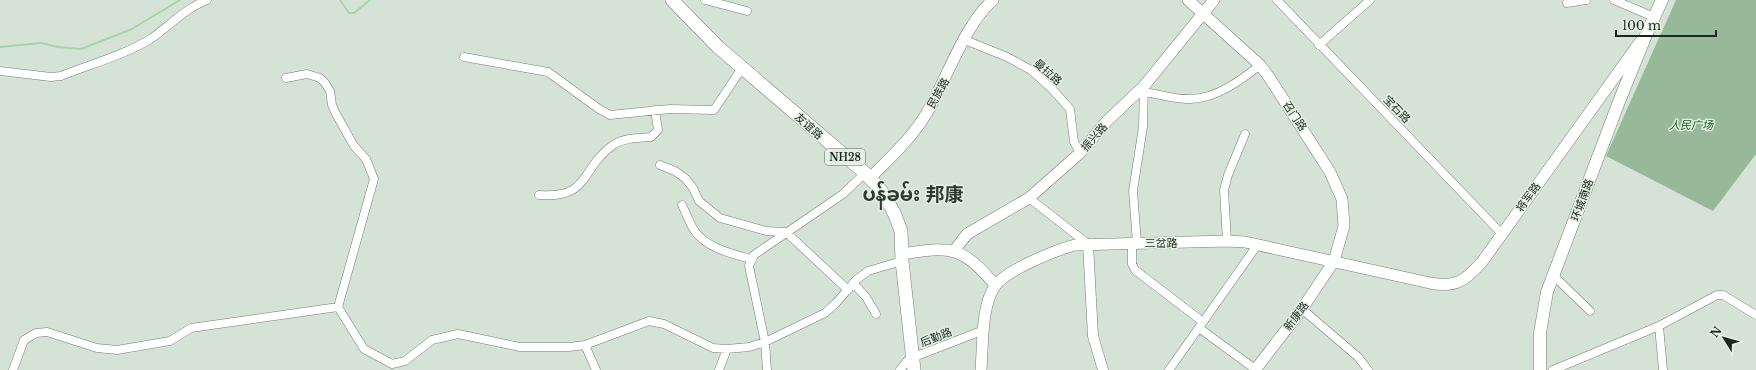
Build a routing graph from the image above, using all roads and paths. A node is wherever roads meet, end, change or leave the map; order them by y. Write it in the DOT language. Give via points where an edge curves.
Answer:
graph roads {
  1 [pos="208,0"];
  2 [pos="706,0"];
  3 [pos="993,0"];
  4 [pos="1188,0"];
  5 [pos="1214,0"];
  6 [pos="1277,0"];
  7 [pos="1370,0"];
  8 [pos="1586,0"];
  9 [pos="1614,0"];
  10 [pos="1662,0"];
  11 [pos="674,1"];
  12 [pos="1567,3"];
  13 [pos="747,11"];
  14 [pos="1203,12"];
  15 [pos="1654,17"];
  16 [pos="1646,34"];
  17 [pos="965,40"];
  18 [pos="1319,45"];
  19 [pos="464,57"];
  20 [pos="1260,65"];
  21 [pos="742,68"];
  22 [pos="0,71"];
  23 [pos="286,78"];
  24 [pos="1144,89"];
  25 [pos="1604,93"];
  26 [pos="1620,99"];
  27 [pos="655,110"];
  28 [pos="1245,134"];
  29 [pos="1080,153"];
  30 [pos="660,165"];
  31 [pos="867,175"];
  32 [pos="539,195"];
  33 [pos="1029,198"];
  34 [pos="682,205"];
  35 [pos="786,232"];
  36 [pos="1502,234"];
  37 [pos="1226,241"];
  38 [pos="1134,243"];
  39 [pos="1088,244"];
  40 [pos="1258,244"];
  41 [pos="954,251"];
  42 [pos="902,258"];
  43 [pos="751,259"];
  44 [pos="1334,261"];
  45 [pos="1554,276"];
  46 [pos="995,285"];
  47 [pos="851,287"];
  48 [pos="338,307"];
  49 [pos="1302,309"];
  50 [pos="1590,311"];
  51 [pos="876,314"];
  52 [pos="1756,315"];
  53 [pos="1201,325"];
  54 [pos="1659,326"];
  55 [pos="984,330"];
  56 [pos="765,342"];
  57 [pos="585,345"];
  58 [pos="727,349"];
  59 [pos="914,357"];
  60 [pos="13,370"];
  61 [pos="596,370"];
  62 [pos="719,370"];
  63 [pos="767,370"];
  64 [pos="900,370"];
  65 [pos="914,370"];
  66 [pos="981,370"];
  67 [pos="1103,370"];
  68 [pos="1169,370"];
  69 [pos="1255,370"];
  70 [pos="1368,370"];
  71 [pos="1540,370"];
  72 [pos="1553,370"];
  73 [pos="1663,370"];
  1 -- 22 [label="street" via="187,11 139,45 61,76"];
  2 -- 13 [label="street"];
  3 -- 17 [label="main road, 民族路" via="977,18"];
  4 -- 14 [label="main road, 召门路"];
  5 -- 14 [label="main road, 振兴路"];
  6 -- 18 [label="street, 宝石路"];
  7 -- 18 [label="street"];
  8 -- 12 [label="street"];
  9 -- 15 [label="street"];
  10 -- 15 [label="main road, 将军路"];
  11 -- 21 [label="highway, 友谊路 / NH28"];
  14 -- 20 [label="main road, 召门路"];
  14 -- 24 [label="main road, 振兴路"];
  15 -- 16 [label="main road, 将军路"];
  16 -- 25 [label="main road, 将军路"];
  16 -- 26 [label="main road, 环城南路"];
  17 -- 29 [label="street, 曼拉路" via="1007,57 1030,70 1052,89 1070,109 1074,142"];
  17 -- 31 [label="main road, 民族路" via="942,86 914,132"];
  18 -- 36 [label="street, 宝石路"];
  19 -- 27 [label="street" via="548,72 610,115"];
  20 -- 24 [label="street" via="1238,82 1209,95 1191,99"];
  20 -- 44 [label="main road, 召门路" via="1308,136 1339,189 1344,209 1344,226"];
  21 -- 27 [label="street" via="714,110"];
  21 -- 31 [label="highway, 友谊路 / NH28"];
  23 -- 48 [label="street" via="307,74 320,78 325,83 330,91 336,114 354,146 366,159 374,179"];
  24 -- 29 [label="main road, 振兴路" via="1107,121"];
  24 -- 38 [label="street" via="1143,126 1133,191"];
  25 -- 26 [label="main road" via="1612,92"];
  25 -- 36 [label="main road, 将军路"];
  26 -- 45 [label="main road, 环城南路"];
  27 -- 32 [label="street" via="658,130 654,135 622,140 613,145 603,154 576,190 554,196"];
  28 -- 37 [label="street" via="1224,190"];
  29 -- 33 [label="main road, 振兴路"];
  30 -- 35 [label="street" via="675,171 686,180 699,201 720,218 766,231"];
  31 -- 35 [label="street"];
  31 -- 42 [label="highway, 友谊路 / NH28" via="895,215 901,232"];
  33 -- 39 [label="street"];
  33 -- 41 [label="main road, 振兴路" via="967,234"];
  34 -- 43 [label="street" via="695,231 711,245 730,254"];
  35 -- 43 [label="street"];
  35 -- 47 [label="street"];
  36 -- 44 [label="main road, 将军路" via="1474,271 1457,284 1430,283"];
  37 -- 38 [label="main road, 三岔路"];
  37 -- 40 [label="main road, 三岔路"];
  38 -- 39 [label="main road, 三岔路"];
  38 -- 53 [label="street" via="1132,264 1135,270"];
  39 -- 46 [label="main road, 三岔路" via="1069,246 1050,253 1026,264"];
  39 -- 67 [label="street" via="1093,336"];
  40 -- 44 [label="main road, 三岔路"];
  40 -- 53 [label="street"];
  41 -- 42 [label="main road" via="934,249"];
  41 -- 46 [label="main road" via="978,265"];
  42 -- 47 [label="street" via="868,271"];
  42 -- 59 [label="highway, 友谊路 / NH28"];
  43 -- 56 [label="street" via="750,266"];
  44 -- 49 [label="main road, 新康路"];
  45 -- 50 [label="street"];
  45 -- 71 [label="main road, 环城南路" via="1543,310"];
  46 -- 55 [label="main road"];
  47 -- 51 [label="street" via="866,297"];
  47 -- 56 [label="street" via="825,313"];
  48 -- 57 [label="street" via="364,349 392,364 405,361 432,340 458,334 520,347"];
  48 -- 60 [label="street" via="191,328 170,341 117,350 97,348 47,332 36,332 24,340"];
  49 -- 69 [label="main road, 新康路"];
  49 -- 70 [label="street" via="1358,357"];
  52 -- 54 [label="street" via="1723,295 1717,295"];
  53 -- 68 [label="street"];
  53 -- 69 [label="street"];
  54 -- 72 [label="street"];
  54 -- 73 [label="street"];
  55 -- 59 [label="street, 后勤路"];
  55 -- 66 [label="main road"];
  56 -- 58 [label="street" via="749,347"];
  56 -- 63 [label="street"];
  57 -- 58 [label="street" via="649,321 664,324 713,348"];
  57 -- 61 [label="street"];
  58 -- 62 [label="street"];
  59 -- 64 [label="street, 后勤路"];
  59 -- 65 [label="highway, 友谊路 / NH28"];
}
